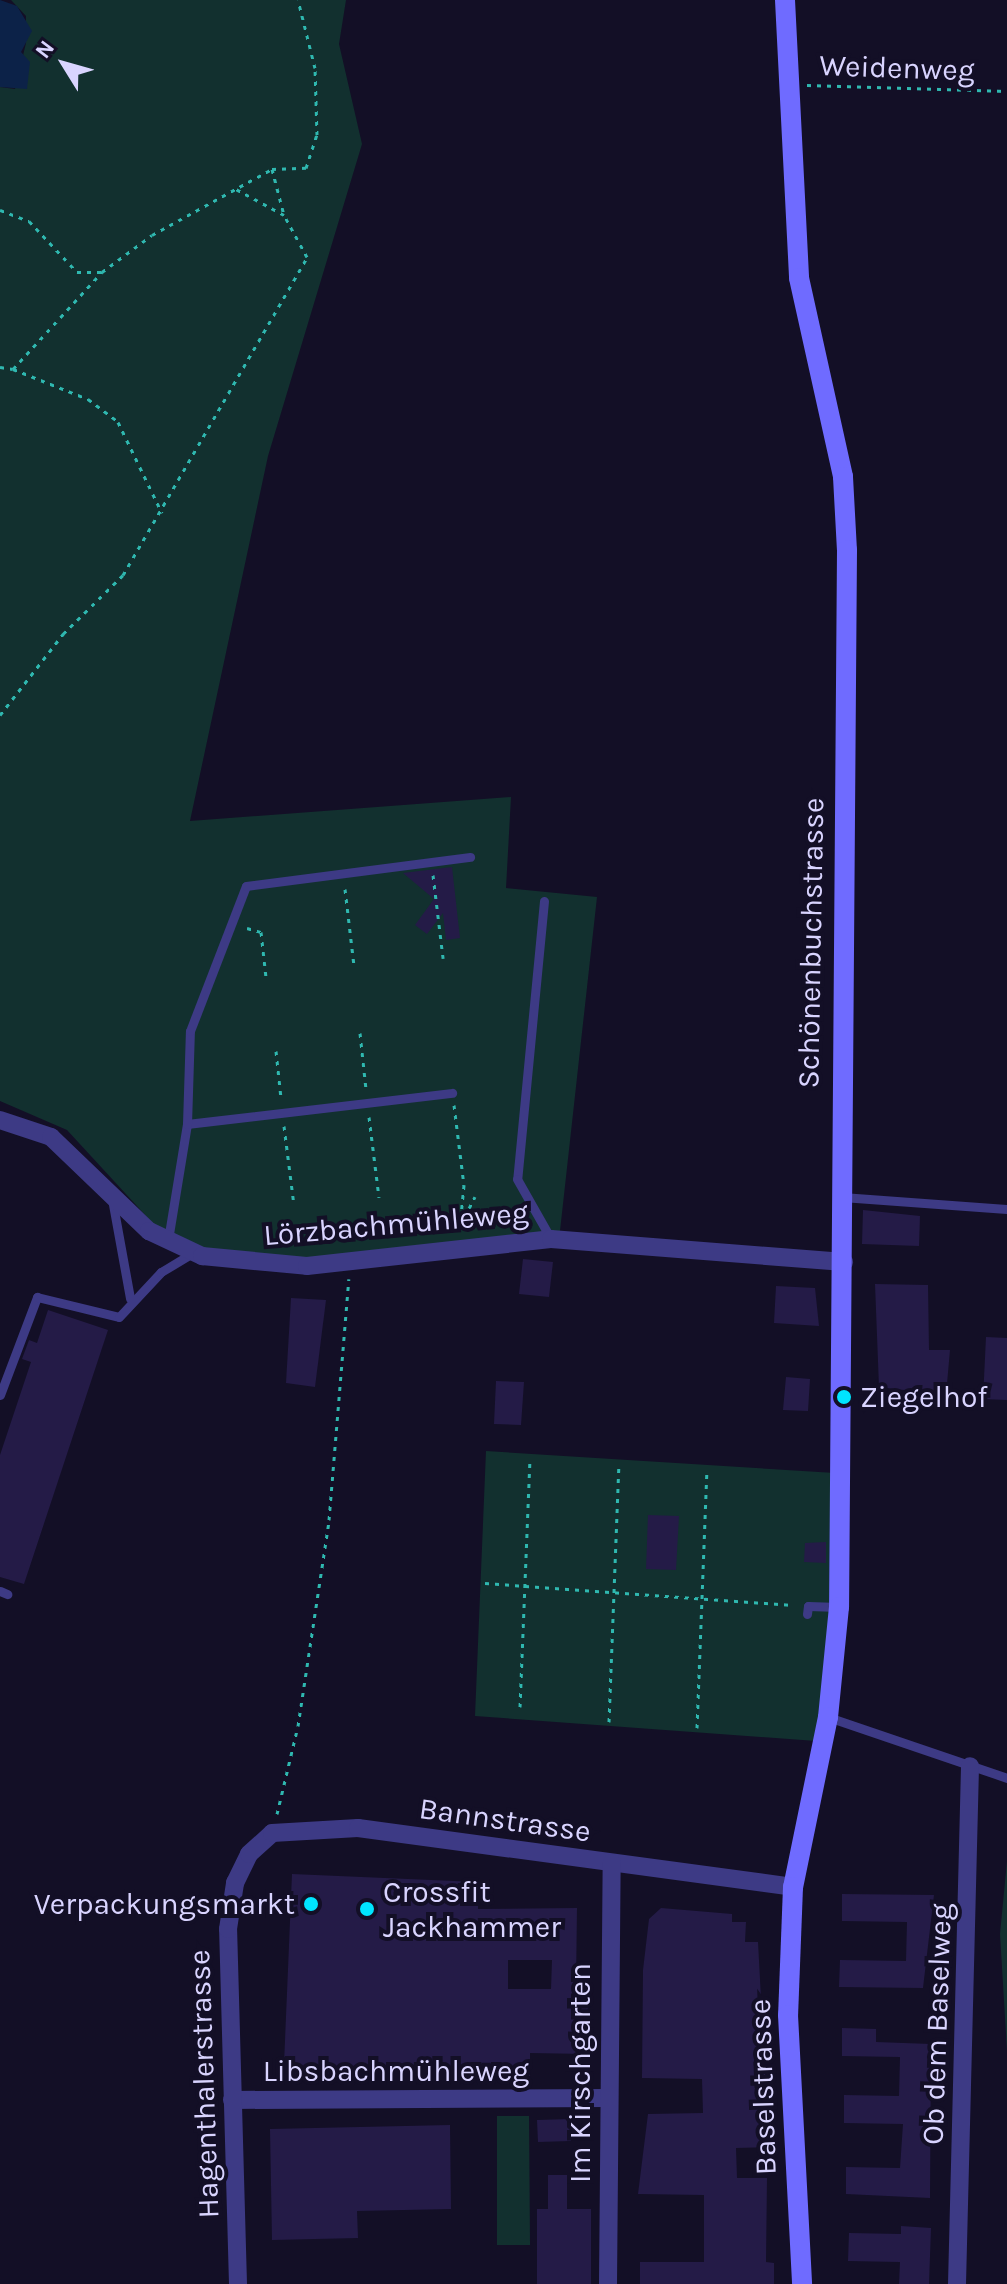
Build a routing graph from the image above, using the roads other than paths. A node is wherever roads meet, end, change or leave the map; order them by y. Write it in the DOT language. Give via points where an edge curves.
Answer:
graph roads {
  1 [pos="785,0"];
  2 [pos="470,857"];
  3 [pos="544,901"];
  4 [pos="452,1093"];
  5 [pos="0,1120"];
  6 [pos="187,1124"];
  7 [pos="110,1189"];
  8 [pos="842,1197"];
  9 [pos="1007,1209"];
  10 [pos="551,1239"];
  11 [pos="167,1244"];
  12 [pos="193,1253"];
  13 [pos="844,1262"];
  14 [pos="130,1298"];
  15 [pos="0,1395"];
  16 [pos="839,1607"];
  17 [pos="808,1610"];
  18 [pos="828,1717"];
  19 [pos="970,1766"];
  20 [pos="1007,1778"];
  21 [pos="612,1863"];
  22 [pos="235,1883"];
  23 [pos="793,1887"];
  24 [pos="609,2098"];
  25 [pos="232,2100"];
  26 [pos="238,2284"];
  27 [pos="608,2284"];
  28 [pos="802,2284"];
  29 [pos="957,2284"];
  1 -- 8 [label="street, Schönenbuchstrasse" via="799,278 843,477 847,550"];
  2 -- 6 [label="lane" via="246,886 190,1031"];
  3 -- 10 [label="lane" via="517,1179"];
  4 -- 6 [label="lane"];
  5 -- 7 [label="street, Lörzbachmühleweg" via="51,1137"];
  6 -- 11 [label="lane"];
  7 -- 11 [label="street, Lörzbachmühleweg"];
  7 -- 14 [label="lane"];
  8 -- 9 [label="lane"];
  8 -- 13 [label="street, Schönenbuchstrasse"];
  10 -- 12 [label="street, Lörzbachmühleweg" via="259,1265"];
  10 -- 13 [label="street, Lörzbachmühleweg"];
  11 -- 12 [label="street, Lörzbachmühleweg"];
  12 -- 14 [label="lane"];
  13 -- 16 [label="street, Schönenbuchstrasse"];
  14 -- 15 [label="lane" via="119,1317 37,1297"];
  16 -- 17 [label="lane"];
  16 -- 18 [label="street, Schönenbuchstrasse"];
  18 -- 19 [label="lane"];
  18 -- 23 [label="street, Schönenbuchstrasse"];
  19 -- 20 [label="lane"];
  19 -- 29 [label="street, Ob dem Baselweg"];
  21 -- 22 [label="street, Bannstrasse" via="358,1828 272,1833 249,1854"];
  21 -- 23 [label="street, Bannstrasse"];
  21 -- 24 [label="street, Im Kirschgarten"];
  22 -- 25 [label="street, Hagenthalerstrasse" via="228,1929"];
  23 -- 28 [label="street, Baselstrasse" via="788,2015"];
  24 -- 25 [label="street, Libsbachmühleweg"];
  24 -- 27 [label="street, Im Kirschgarten"];
  25 -- 26 [label="street, Hagenthalerstrasse"];
}
